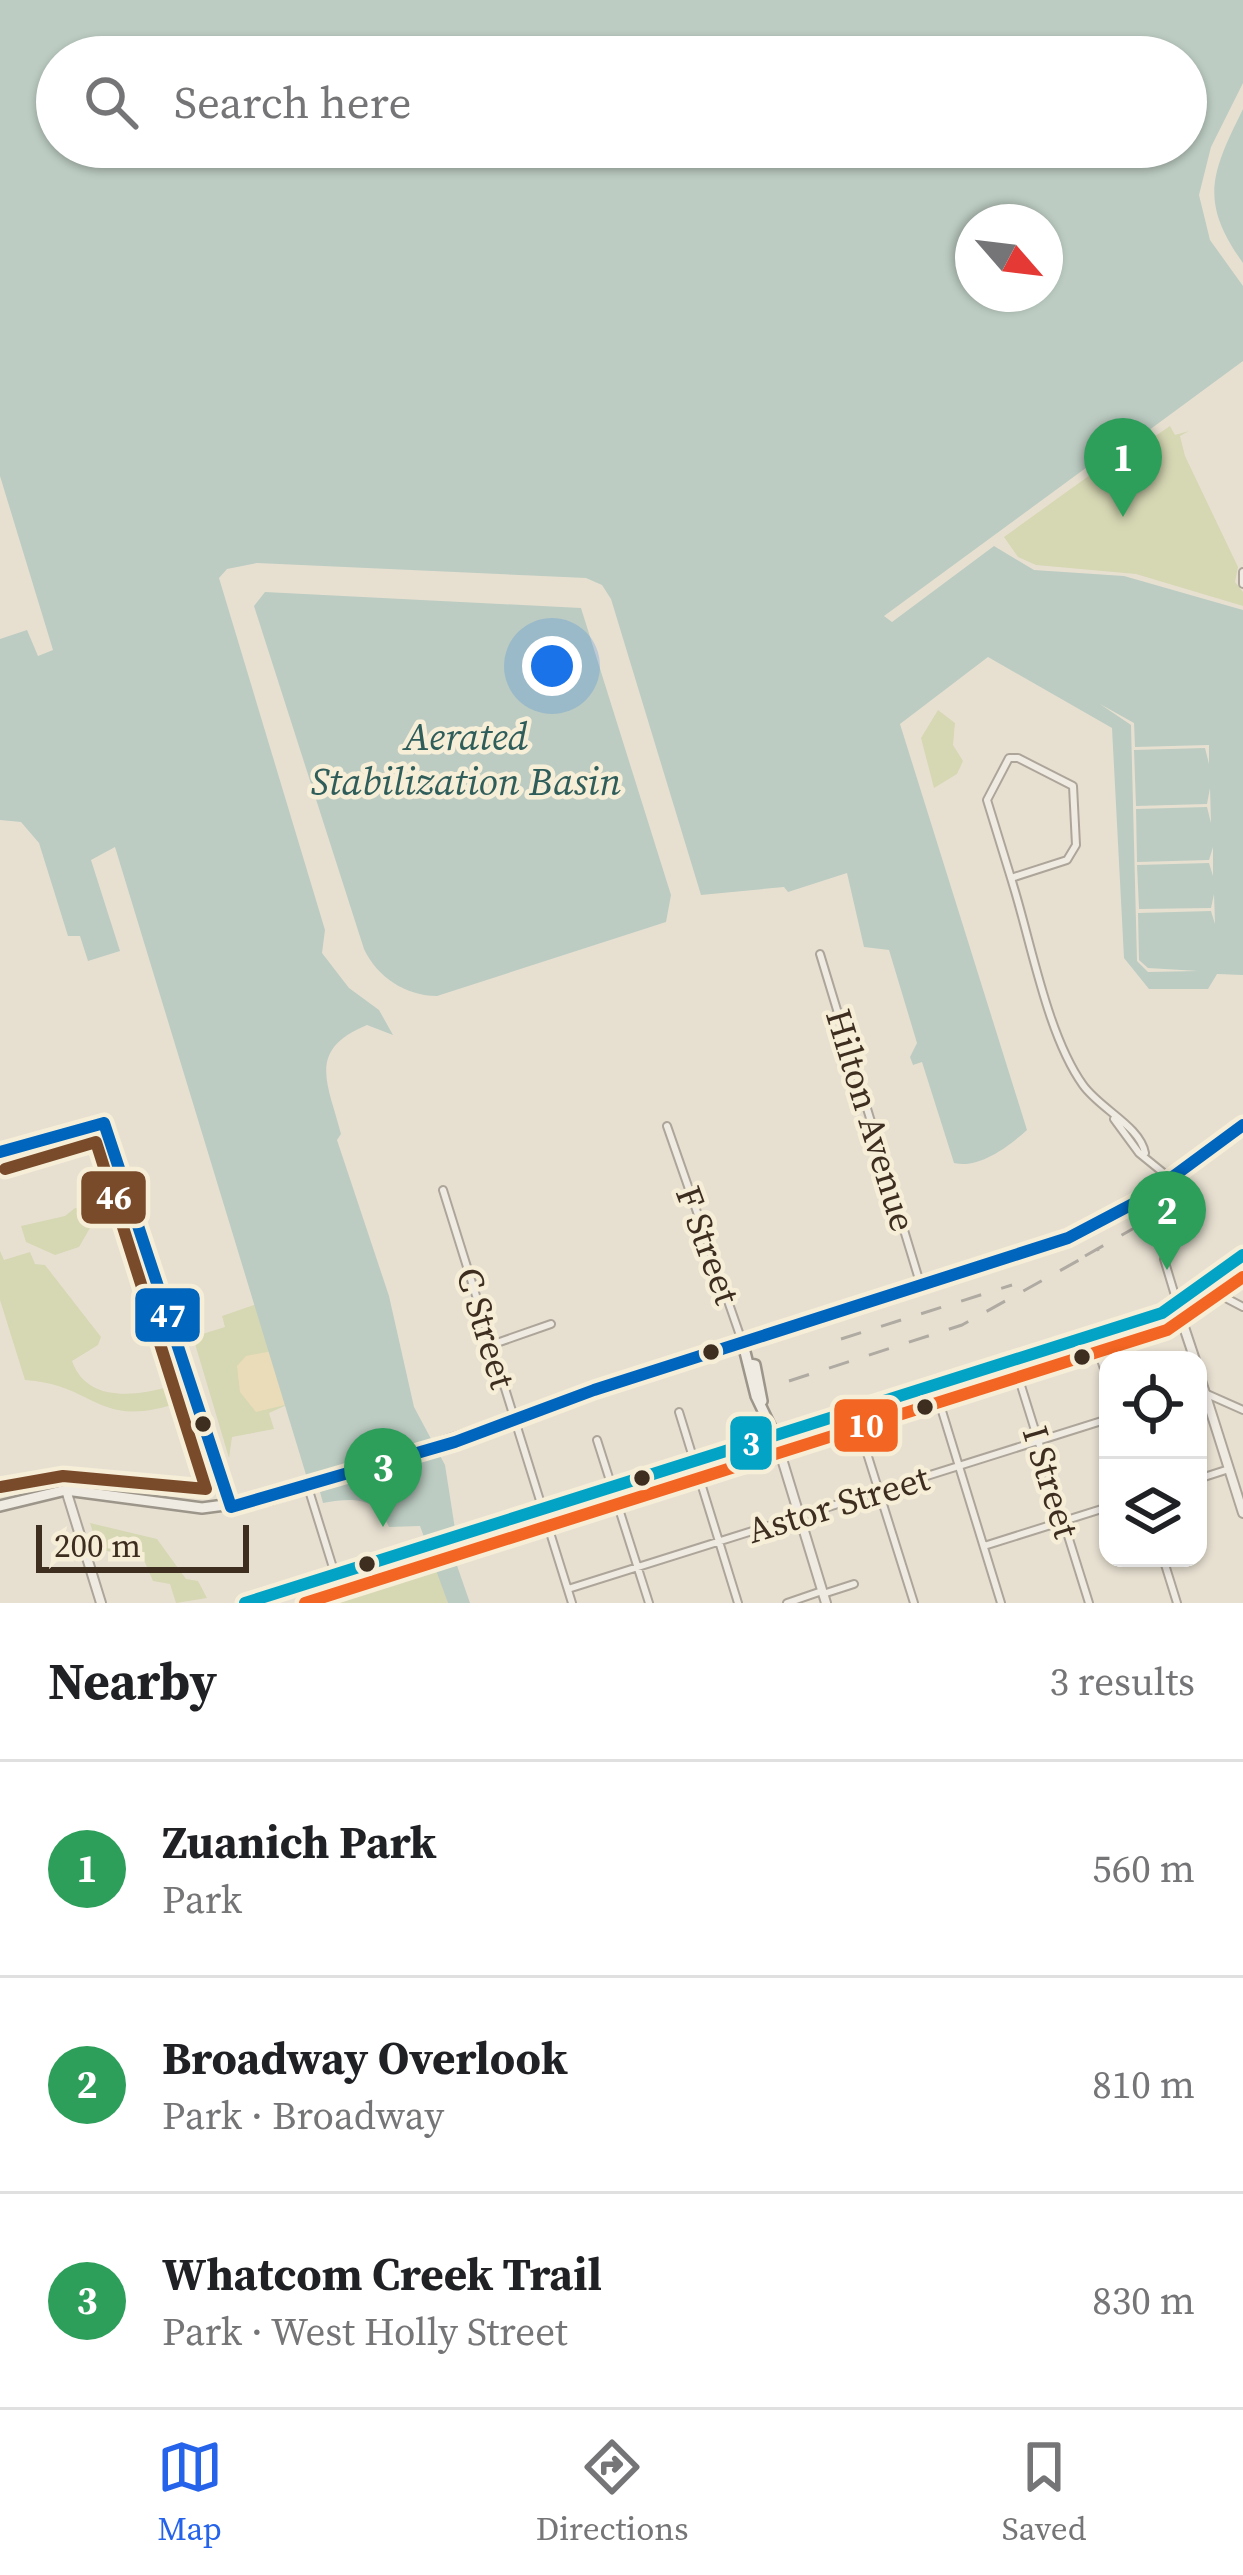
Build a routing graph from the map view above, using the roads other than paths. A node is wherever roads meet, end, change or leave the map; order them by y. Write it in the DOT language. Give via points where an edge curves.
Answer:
graph roads {
  1 [pos="1243,572"];
  2 [pos="1243,584"];
  3 [pos="1011,878"];
  4 [pos="820,954"];
  5 [pos="1243,1124"];
  6 [pos="667,1126"];
  7 [pos="0,1152"];
  8 [pos="1171,1179"];
  9 [pos="443,1190"];
  10 [pos="1243,1255"];
  11 [pos="1164,1259"];
  12 [pos="921,1286"];
  13 [pos="1203,1286"];
  14 [pos="1178,1306"];
  15 [pos="1243,1307"];
  16 [pos="550,1324"];
  17 [pos="1093,1335"];
  18 [pos="743,1344"];
  19 [pos="491,1345"];
  20 [pos="1192,1351"];
  21 [pos="1099,1353"];
  22 [pos="1013,1360"];
  23 [pos="934,1385"];
  24 [pos="1207,1393"];
  25 [pos="1207,1407"];
  26 [pos="1243,1410"];
  27 [pos="854,1411"];
  28 [pos="679,1412"];
  29 [pos="514,1417"];
  30 [pos="1099,1422"];
  31 [pos="775,1436"];
  32 [pos="597,1440"];
  33 [pos="1038,1441"];
  34 [pos="694,1461"];
  35 [pos="959,1466"];
  36 [pos="1229,1469"];
  37 [pos="1207,1476"];
  38 [pos="311,1485"];
  39 [pos="612,1487"];
  40 [pos="66,1490"];
  41 [pos="879,1491"];
  42 [pos="0,1506"];
  43 [pos="225,1507"];
  44 [pos="543,1509"];
  45 [pos="1099,1510"];
  46 [pos="1242,1510"];
  47 [pos="799,1516"];
  48 [pos="1064,1521"];
  49 [pos="719,1541"];
  50 [pos="984,1546"];
  51 [pos="637,1567"];
  52 [pos="1166,1567"];
  53 [pos="335,1574"];
  54 [pos="854,1584"];
  55 [pos="568,1588"];
  56 [pos="824,1596"];
  57 [pos="101,1603"];
  58 [pos="244,1603"];
  59 [pos="572,1603"];
  60 [pos="649,1603"];
  61 [pos="738,1603"];
  62 [pos="788,1603"];
  63 [pos="914,1603"];
  64 [pos="1001,1603"];
  65 [pos="1089,1603"];
  66 [pos="1177,1603"];
  1 -- 2 [label="street"];
  3 -- 3 [label="street" via="986,800 1009,758 1018,758 1073,787 1076,845 1067,860"];
  3 -- 8 [label="street" via="1065,1054 1083,1085"];
  4 -- 12 [label="street, Hilton Avenue"];
  5 -- 8 [label="street"];
  6 -- 18 [label="street, F Street"];
  7 -- 43 [label="street" via="104,1123 110,1128"];
  8 -- 12 [label="street" via="1068,1238"];
  9 -- 19 [label="street, C Street"];
  10 -- 13 [label="main road"];
  11 -- 14 [label="street"];
  12 -- 18 [label="street"];
  13 -- 14 [label="main road"];
  13 -- 15 [label="street"];
  14 -- 17 [label="main road"];
  14 -- 20 [label="street"];
  16 -- 19 [label="street"];
  17 -- 21 [label="street"];
  17 -- 22 [label="main road"];
  18 -- 29 [label="main road"];
  18 -- 31 [label="main road, F Street"];
  19 -- 29 [label="street, C Street"];
  22 -- 23 [label="main road"];
  22 -- 33 [label="street, I Street"];
  23 -- 27 [label="main road"];
  23 -- 35 [label="street"];
  24 -- 26 [label="street"];
  25 -- 36 [label="street"];
  27 -- 31 [label="main road"];
  27 -- 41 [label="street"];
  28 -- 34 [label="street"];
  29 -- 38 [label="main road"];
  29 -- 44 [label="street, C Street"];
  30 -- 33 [label="street, Astor Street"];
  31 -- 34 [label="main road"];
  31 -- 47 [label="street, F Street"];
  32 -- 39 [label="street"];
  33 -- 35 [label="street, Astor Street"];
  33 -- 48 [label="street, I Street"];
  34 -- 39 [label="main road"];
  34 -- 49 [label="street"];
  35 -- 41 [label="street, Astor Street"];
  35 -- 50 [label="street"];
  36 -- 37 [label="street"];
  36 -- 46 [label="street"];
  38 -- 43 [label="main road"];
  38 -- 53 [label="street"];
  39 -- 44 [label="main road"];
  39 -- 51 [label="street"];
  40 -- 42 [label="main road"];
  40 -- 43 [label="main road"];
  40 -- 57 [label="street"];
  41 -- 47 [label="street, Astor Street"];
  41 -- 63 [label="street"];
  44 -- 53 [label="main road"];
  44 -- 55 [label="street, C Street"];
  45 -- 48 [label="street"];
  47 -- 49 [label="street, Astor Street"];
  47 -- 56 [label="street, F Street"];
  48 -- 50 [label="street"];
  48 -- 65 [label="street, I Street"];
  49 -- 51 [label="street, Astor Street"];
  49 -- 61 [label="street"];
  50 -- 64 [label="street"];
  51 -- 55 [label="street, Astor Street"];
  51 -- 60 [label="street"];
  52 -- 66 [label="street"];
  53 -- 58 [label="main road"];
  54 -- 56 [label="street"];
  55 -- 59 [label="street, C Street"];
  56 -- 62 [label="street"];
}
